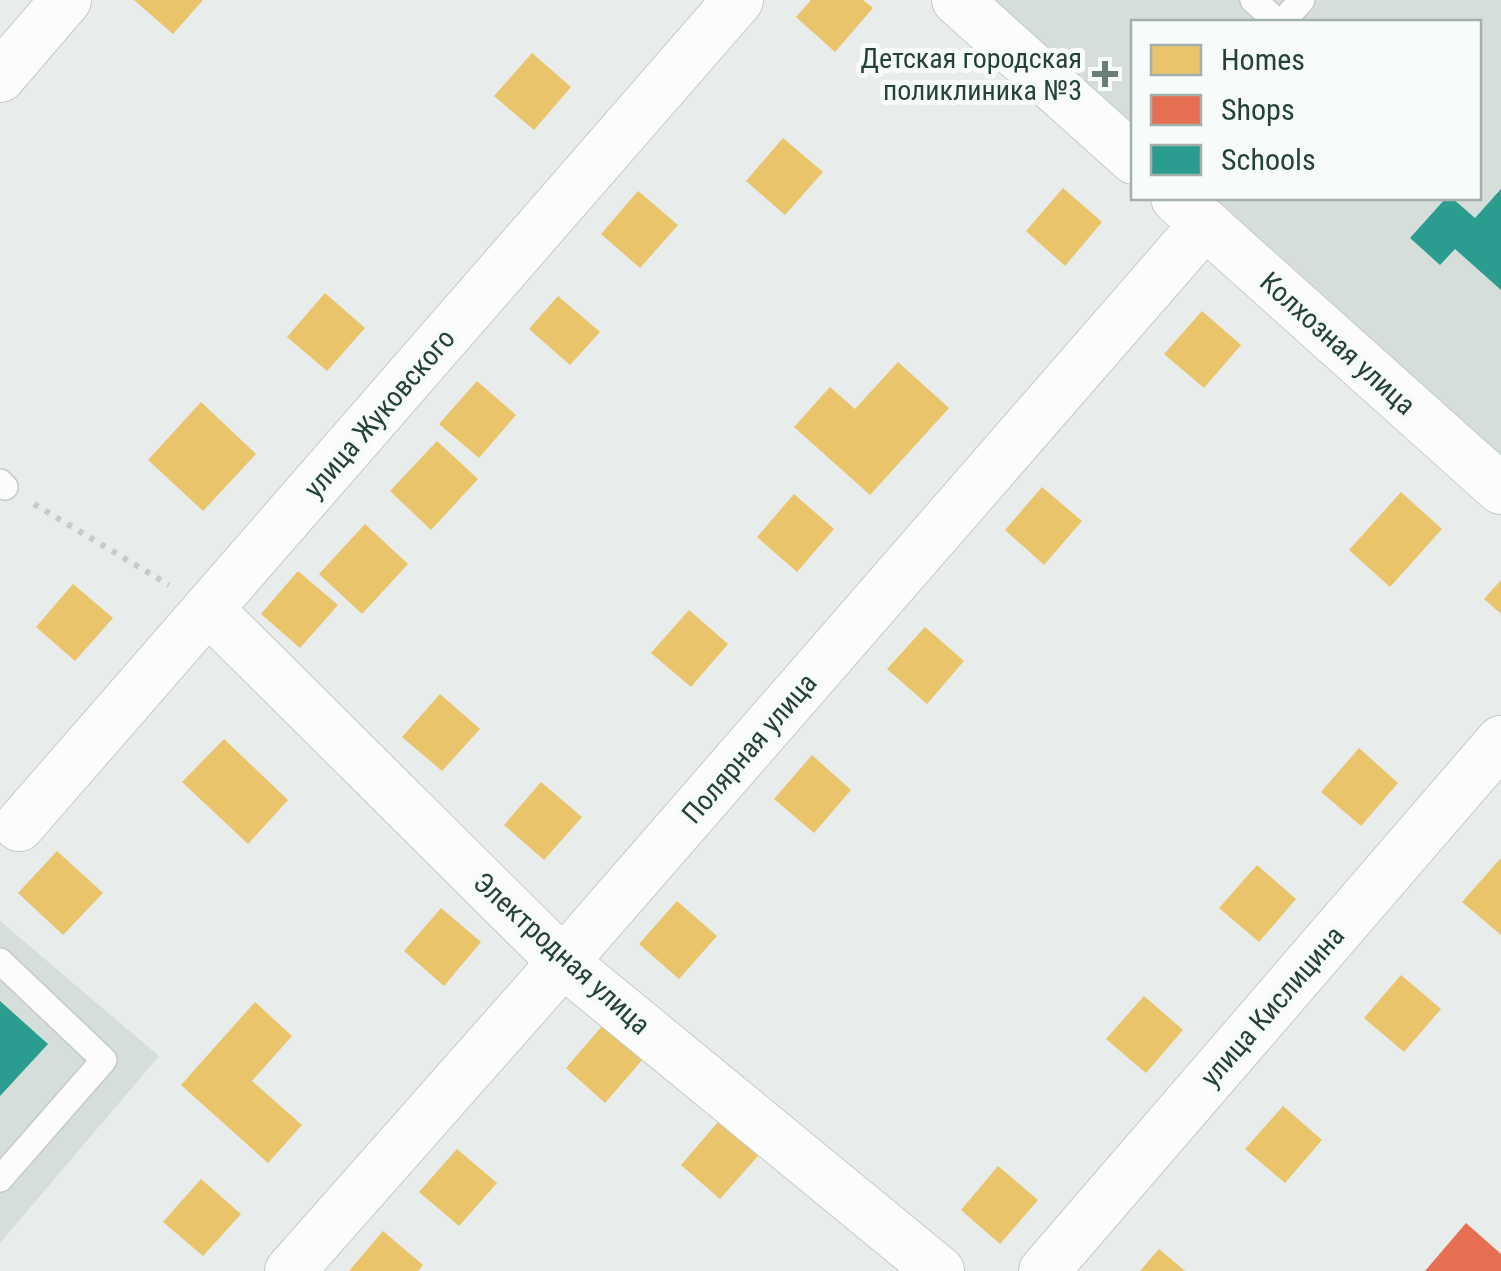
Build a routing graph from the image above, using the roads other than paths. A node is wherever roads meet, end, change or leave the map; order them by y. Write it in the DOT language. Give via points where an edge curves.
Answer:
graph roads {
  1 [pos="66,0"];
  2 [pos="738,0"];
  3 [pos="957,0"];
  4 [pos="1253,0"];
  5 [pos="1302,0"];
  6 [pos="1278,20"];
  7 [pos="1282,20"];
  8 [pos="0,77"];
  9 [pos="1131,156"];
  10 [pos="1190,210"];
  11 [pos="1501,488"];
  12 [pos="208,609"];
  13 [pos="1501,741"];
  14 [pos="19,826"];
  15 [pos="0,962"];
  16 [pos="563,962"];
  17 [pos="0,1179"];
  18 [pos="290,1271"];
  19 [pos="939,1271"];
  20 [pos="1044,1271"];
  1 -- 8 [label="street"];
  2 -- 12 [label="street, улица Жуковского"];
  3 -- 9 [label="street"];
  4 -- 6 [label="lane"];
  5 -- 7 [label="lane"];
  10 -- 11 [label="street, Колхозная улица"];
  10 -- 16 [label="street, Полярная улица"];
  12 -- 14 [label="street, улица Жуковского"];
  12 -- 16 [label="street, Электродная улица"];
  13 -- 20 [label="street, улица Кислицина"];
  15 -- 17 [label="lane" via="104,1060"];
  16 -- 18 [label="street, Полярная улица"];
  16 -- 19 [label="street, Электродная улица"];
}
